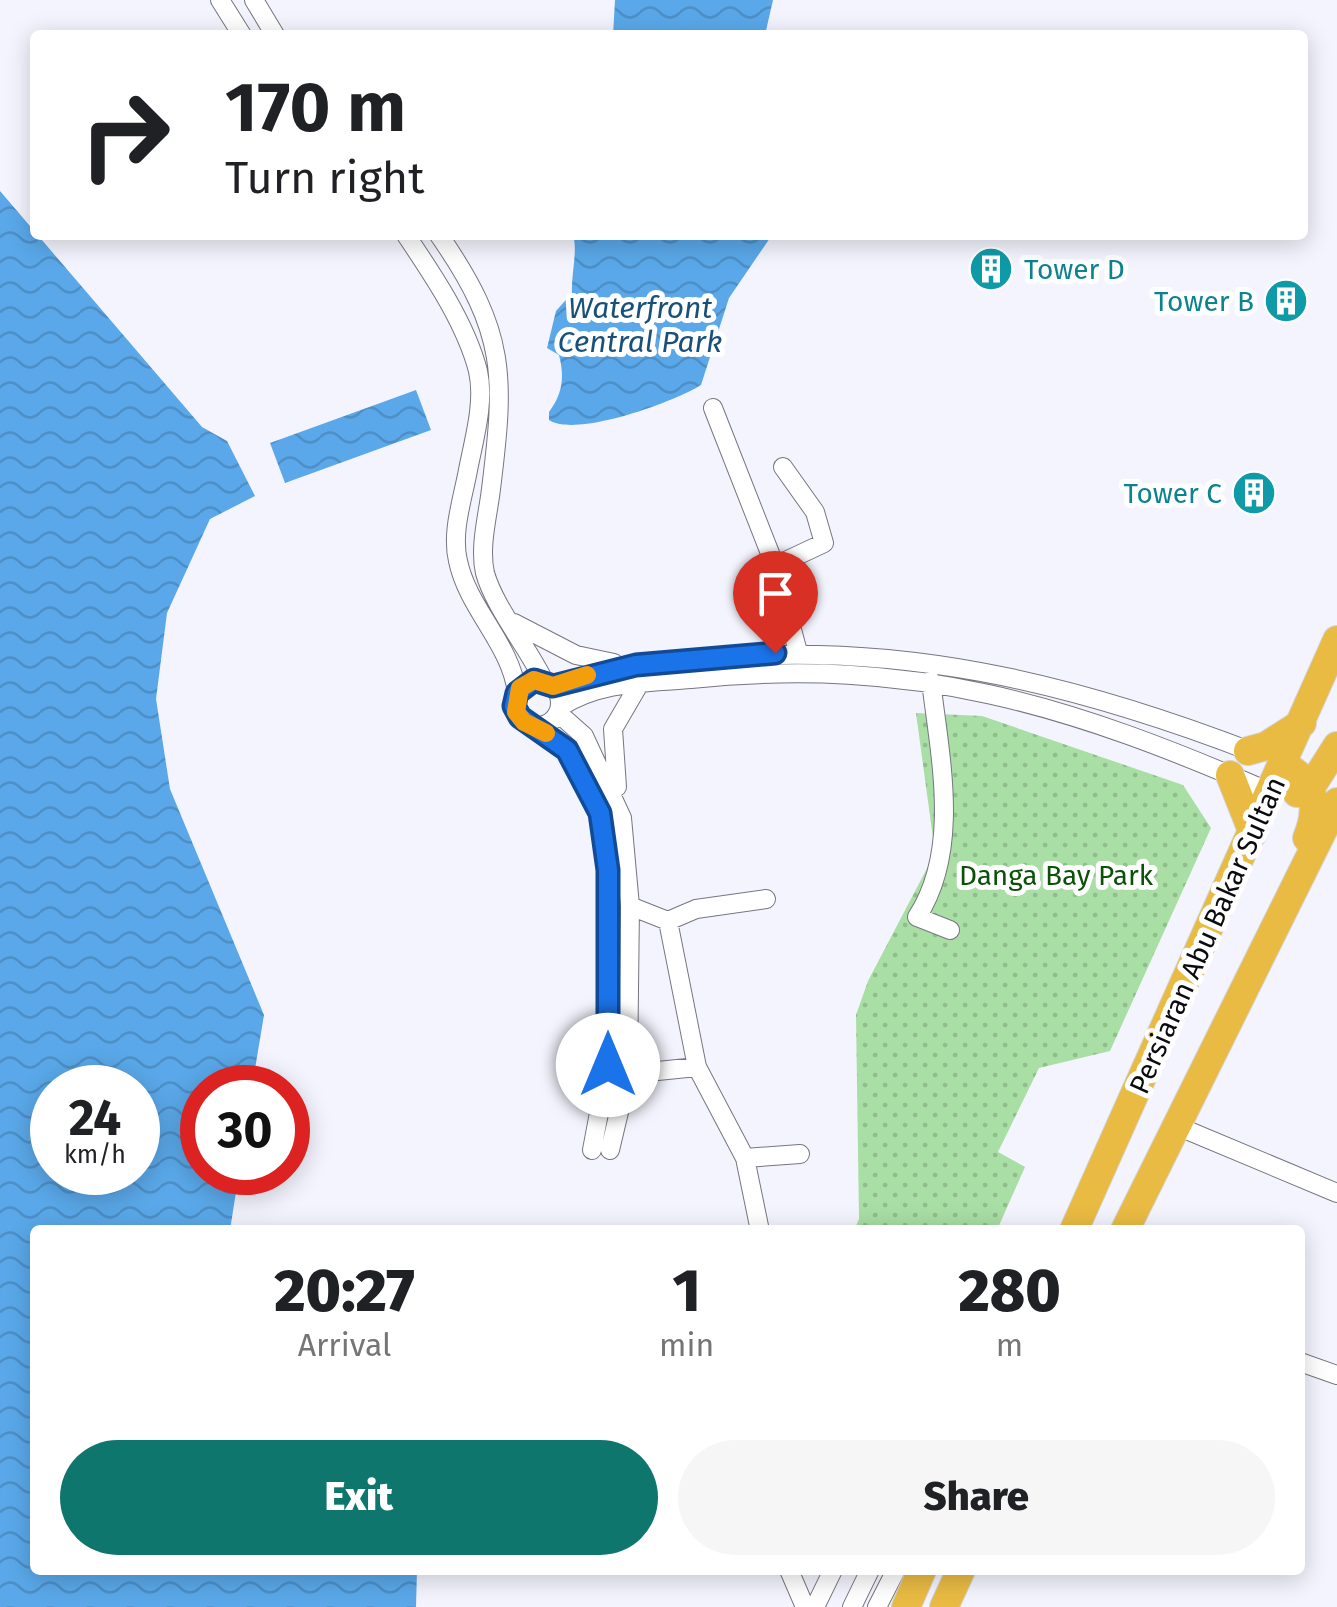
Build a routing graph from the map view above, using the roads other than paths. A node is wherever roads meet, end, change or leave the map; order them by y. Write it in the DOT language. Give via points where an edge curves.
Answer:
graph roads {
  1 [pos="220,0"];
  2 [pos="254,0"];
  3 [pos="239,30"];
  4 [pos="272,30"];
  5 [pos="409,240"];
  6 [pos="443,240"];
  7 [pos="713,408"];
  8 [pos="784,467"];
  9 [pos="775,566"];
  10 [pos="513,623"];
  11 [pos="1337,640"];
  12 [pos="798,652"];
  13 [pos="638,673"];
  14 [pos="931,681"];
  15 [pos="548,683"];
  16 [pos="517,693"];
  17 [pos="559,710"];
  18 [pos="1302,723"];
  19 [pos="538,726"];
  20 [pos="1337,746"];
  21 [pos="1248,751"];
  22 [pos="1284,765"];
  23 [pos="1230,774"];
  24 [pos="1311,787"];
  25 [pos="1272,793"];
  26 [pos="1337,802"];
  27 [pos="622,818"];
  28 [pos="1254,834"];
  29 [pos="766,899"];
  30 [pos="630,906"];
  31 [pos="668,921"];
  32 [pos="950,930"];
  33 [pos="1250,978"];
  34 [pos="697,1067"];
  35 [pos="628,1074"];
  36 [pos="1177,1126"];
  37 [pos="800,1154"];
  38 [pos="745,1158"];
  39 [pos="1096,1181"];
  40 [pos="1337,1192"];
  41 [pos="759,1225"];
  42 [pos="1067,1225"];
  43 [pos="1076,1225"];
  44 [pos="1128,1225"];
  45 [pos="1305,1364"];
  46 [pos="1337,1375"];
  47 [pos="793,1575"];
  48 [pos="830,1575"];
  49 [pos="868,1575"];
  50 [pos="893,1575"];
  51 [pos="920,1575"];
  52 [pos="959,1575"];
  53 [pos="804,1607"];
  54 [pos="815,1607"];
  55 [pos="852,1607"];
  56 [pos="877,1607"];
  57 [pos="906,1607"];
  58 [pos="944,1607"];
  1 -- 3 [label="street"];
  2 -- 4 [label="street"];
  5 -- 16 [label="street" via="478,373 457,558 465,585 514,670"];
  6 -- 10 [label="street" via="490,327 501,368 485,574"];
  7 -- 9 [label="street"];
  8 -- 9 [label="street" via="815,512 824,543"];
  9 -- 12 [label="street"];
  10 -- 13 [label="street" via="594,662"];
  10 -- 15 [label="street"];
  11 -- 18 [label="highway, Persiaran Abu Bakar Sultan"];
  12 -- 13 [label="street"];
  12 -- 21 [label="street" via="984,670"];
  13 -- 14 [label="street" via="859,672"];
  13 -- 15 [label="street"];
  13 -- 17 [label="street" via="581,693"];
  13 -- 27 [label="street" via="613,729"];
  14 -- 23 [label="street" via="1044,706"];
  14 -- 32 [label="street" via="943,857 934,891 917,918"];
  15 -- 16 [label="street" via="526,683"];
  15 -- 17 [label="street"];
  16 -- 19 [label="street" via="520,717"];
  17 -- 19 [label="street"];
  17 -- 27 [label="street" via="584,736"];
  18 -- 21 [label="highway"];
  18 -- 22 [label="highway, Persiaran Abu Bakar Sultan"];
  19 -- 35 [label="street" via="583,774 603,832 608,1065 601,1150"];
  20 -- 24 [label="highway"];
  21 -- 22 [label="street"];
  22 -- 24 [label="highway"];
  22 -- 25 [label="highway, Persiaran Abu Bakar Sultan"];
  23 -- 25 [label="street"];
  23 -- 28 [label="highway"];
  24 -- 25 [label="highway" via="1291,797"];
  24 -- 33 [label="highway" via="1316,808 1310,831"];
  25 -- 28 [label="highway, Persiaran Abu Bakar Sultan"];
  26 -- 33 [label="highway, Persiaran Abu Bakar Sultan"];
  27 -- 30 [label="street"];
  28 -- 39 [label="highway, Persiaran Abu Bakar Sultan"];
  29 -- 31 [label="street" via="696,909"];
  30 -- 31 [label="street"];
  30 -- 35 [label="street"];
  31 -- 34 [label="street"];
  33 -- 36 [label="highway, Persiaran Abu Bakar Sultan"];
  34 -- 35 [label="street"];
  34 -- 38 [label="street"];
  36 -- 40 [label="street"];
  36 -- 44 [label="highway, Persiaran Abu Bakar Sultan"];
  37 -- 38 [label="street"];
  38 -- 41 [label="street"];
  39 -- 42 [label="street"];
  39 -- 43 [label="highway, Persiaran Abu Bakar Sultan"];
  45 -- 46 [label="street"];
  47 -- 53 [label="street"];
  48 -- 54 [label="street"];
  49 -- 55 [label="street"];
  50 -- 56 [label="street"];
  51 -- 57 [label="highway"];
  52 -- 58 [label="highway"];
}
